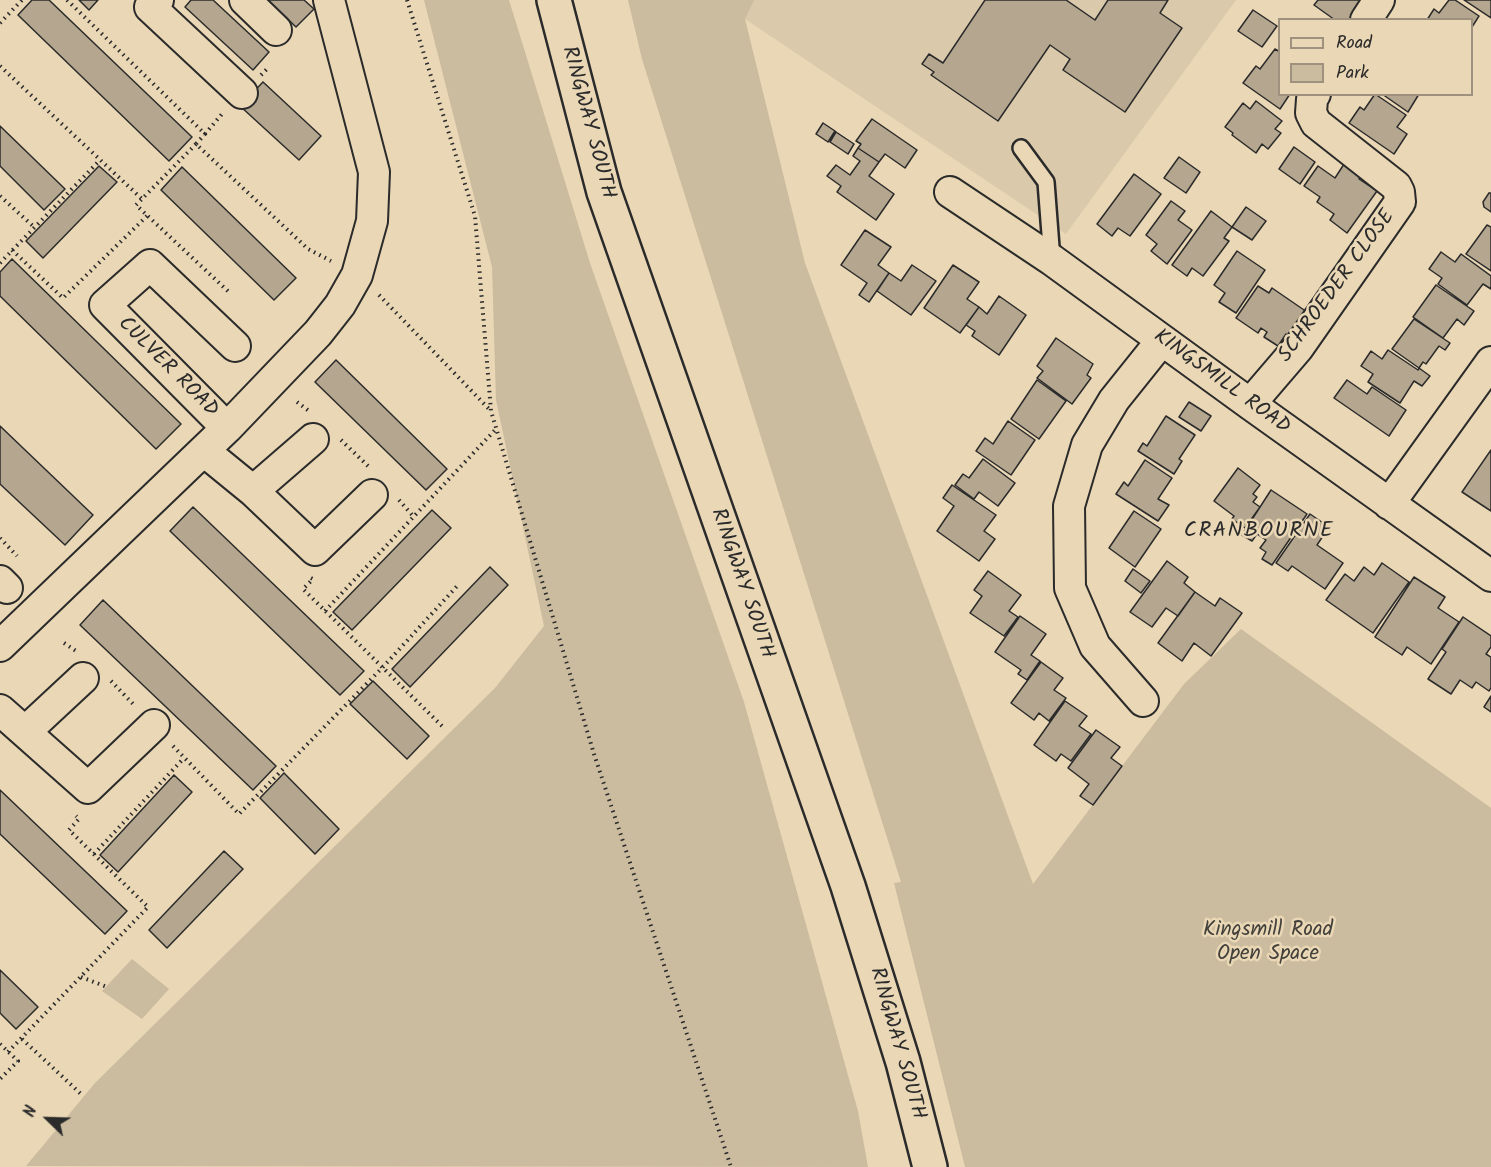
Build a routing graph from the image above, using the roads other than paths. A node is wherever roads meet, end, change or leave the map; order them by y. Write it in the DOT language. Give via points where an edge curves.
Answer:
graph roads {
  1 [pos="158,0"];
  2 [pos="245,0"];
  3 [pos="329,0"];
  4 [pos="554,0"];
  5 [pos="1379,0"];
  6 [pos="1366,18"];
  7 [pos="276,30"];
  8 [pos="242,93"];
  9 [pos="1314,96"];
  10 [pos="1021,147"];
  11 [pos="950,192"];
  12 [pos="1052,260"];
  13 [pos="1162,340"];
  14 [pos="235,346"];
  15 [pos="1491,362"];
  16 [pos="1250,404"];
  17 [pos="227,428"];
  18 [pos="320,428"];
  19 [pos="204,451"];
  20 [pos="382,489"];
  21 [pos="253,491"];
  22 [pos="1389,504"];
  23 [pos="1491,576"];
  24 [pos="0,646"];
  25 [pos="89,668"];
  26 [pos="1143,701"];
  27 [pos="0,710"];
  28 [pos="154,725"];
  29 [pos="25,732"];
  30 [pos="930,1167"];
  1 -- 8 [label="street" via="150,7"];
  2 -- 7 [label="street"];
  3 -- 17 [label="street, CULVER ROAD" via="374,172 372,221 357,275 340,306"];
  4 -- 30 [label="main road, RINGWAY SOUTH" via="604,192 848,886 903,1062"];
  5 -- 6 [label="street"];
  9 -- 16 [label="street, SCHROEDER CLOSE" via="1311,113 1316,123 1396,186 1400,202 1298,348"];
  10 -- 12 [label="lane" via="1046,182"];
  11 -- 12 [label="street, KINGSMILL ROAD"];
  12 -- 13 [label="street, KINGSMILL ROAD"];
  13 -- 16 [label="street, KINGSMILL ROAD"];
  13 -- 26 [label="street" via="1114,400 1087,445 1069,506 1070,588 1095,646"];
  14 -- 17 [label="street, CULVER ROAD" via="150,265 105,305"];
  15 -- 22 [label="street"];
  16 -- 22 [label="street, KINGSMILL ROAD"];
  17 -- 19 [label="street, CULVER ROAD"];
  18 -- 21 [label="street"];
  19 -- 21 [label="street, CULVER ROAD"];
  19 -- 24 [label="street, CULVER ROAD"];
  20 -- 21 [label="street, CULVER ROAD" via="315,550"];
  22 -- 23 [label="street, KINGSMILL ROAD"];
  25 -- 29 [label="street"];
  27 -- 29 [label="street"];
  28 -- 29 [label="street" via="88,788"];
}
